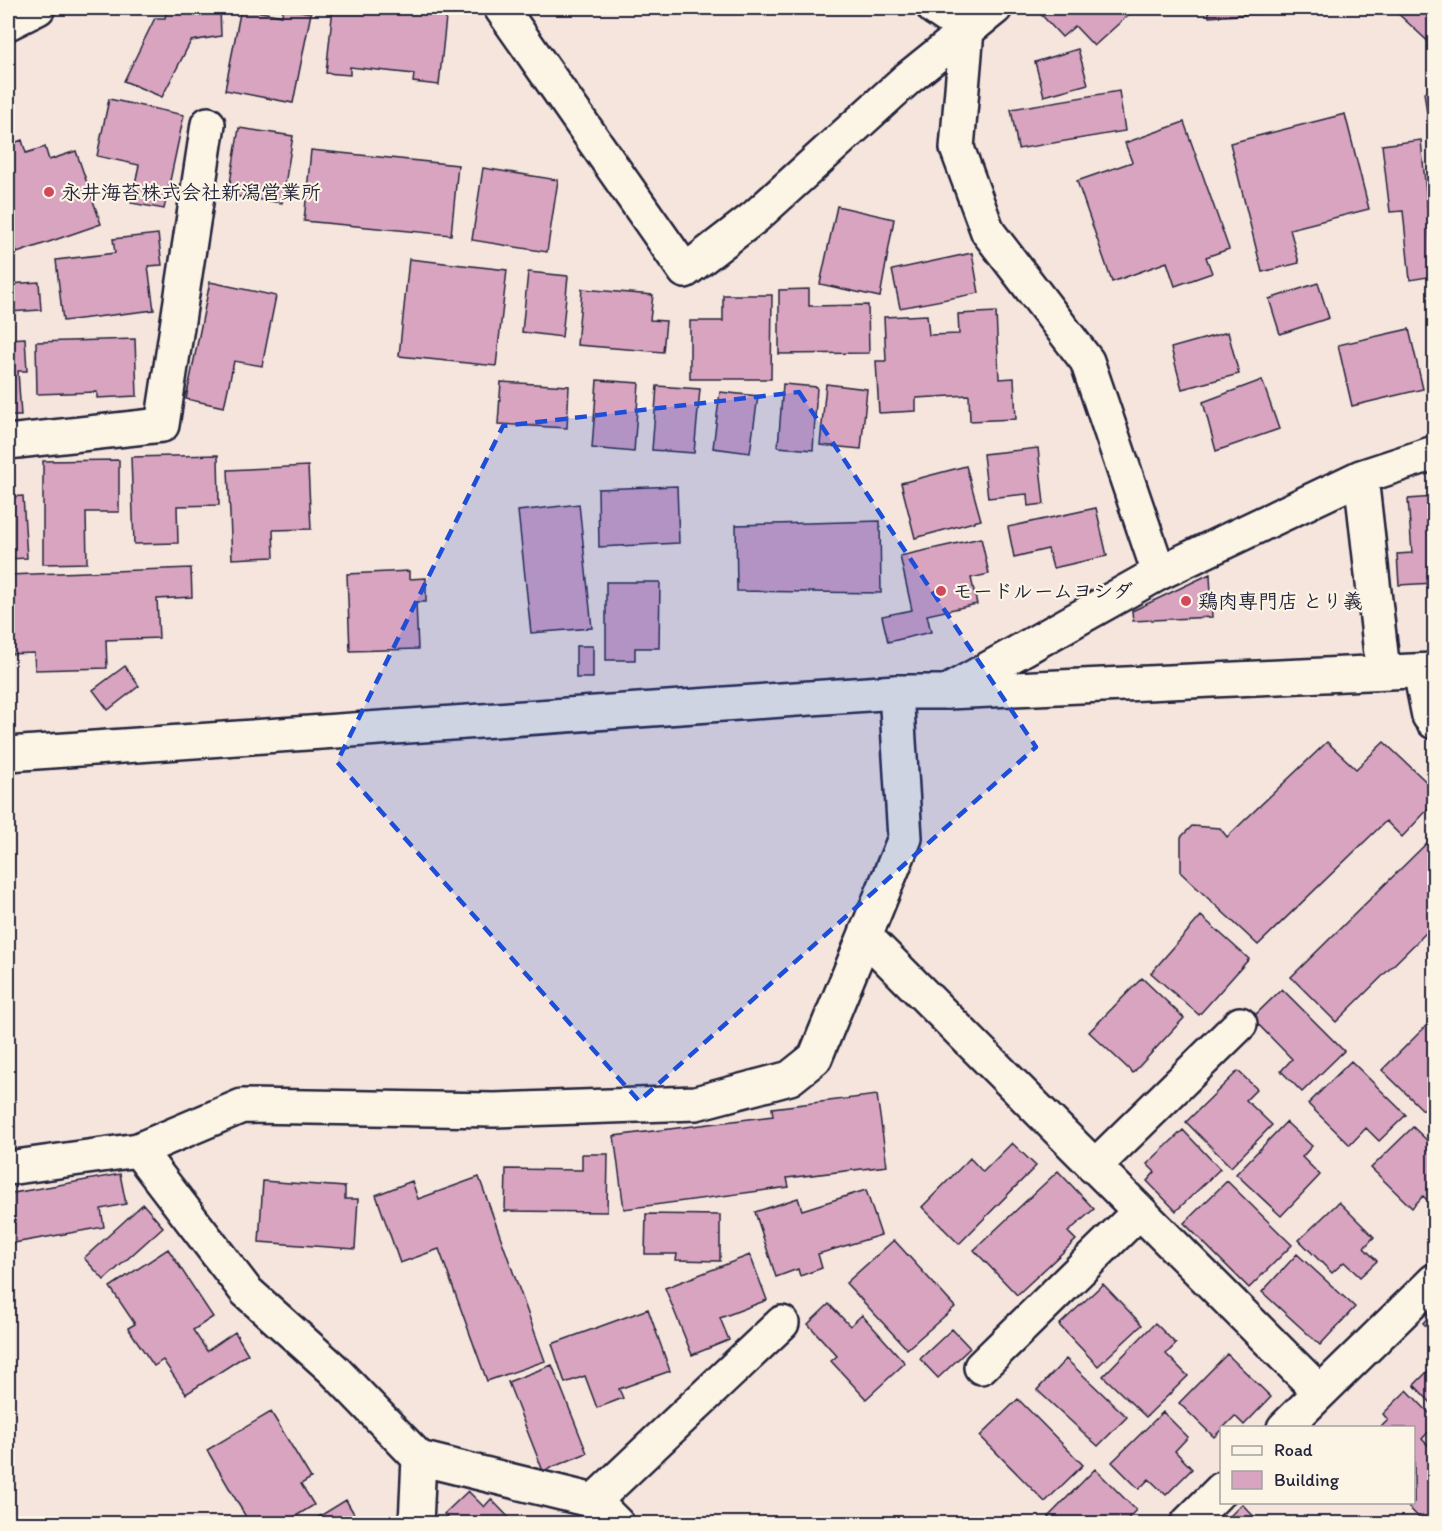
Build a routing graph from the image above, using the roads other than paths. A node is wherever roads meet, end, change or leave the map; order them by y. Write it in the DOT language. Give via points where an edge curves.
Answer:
graph roads {
  1 [pos="38,8"];
  2 [pos="501,8"];
  3 [pos="934,8"];
  4 [pos="995,8"];
  5 [pos="963,19"];
  6 [pos="8,22"];
  7 [pos="208,124"];
  8 [pos="8,442"];
  9 [pos="1434,453"];
  10 [pos="1361,477"];
  11 [pos="1159,573"];
  12 [pos="1427,670"];
  13 [pos="1383,671"];
  14 [pos="896,692"];
  15 [pos="947,692"];
  16 [pos="1434,722"];
  17 [pos="8,754"];
  18 [pos="866,937"];
  19 [pos="1240,1024"];
  20 [pos="138,1150"];
  21 [pos="1094,1167"];
  22 [pos="8,1168"];
  23 [pos="1138,1213"];
  24 [pos="1434,1281"];
  25 [pos="782,1323"];
  26 [pos="981,1367"];
  27 [pos="1320,1392"];
  28 [pos="1286,1426"];
  29 [pos="418,1458"];
  30 [pos="1220,1490"];
  31 [pos="594,1501"];
  32 [pos="416,1524"];
  33 [pos="617,1524"];
  34 [pos="1187,1524"];
  1 -- 6 [label="street"];
  2 -- 5 [label="street" via="685,271 755,217 907,79"];
  3 -- 5 [label="street"];
  4 -- 5 [label="street"];
  5 -- 11 [label="street" via="957,148 988,232 1087,362"];
  7 -- 8 [label="street" via="162,425"];
  9 -- 10 [label="street"];
  10 -- 11 [label="street"];
  10 -- 13 [label="street"];
  11 -- 15 [label="street"];
  12 -- 13 [label="street"];
  12 -- 16 [label="street" via="1429,716"];
  13 -- 15 [label="street"];
  14 -- 15 [label="street"];
  14 -- 17 [label="street"];
  14 -- 18 [label="street" via="905,838"];
  18 -- 20 [label="street" via="815,1058 790,1078 696,1103 494,1110 242,1106"];
  18 -- 21 [label="street"];
  19 -- 21 [label="street"];
  20 -- 22 [label="street"];
  20 -- 29 [label="street" via="246,1291 333,1369"];
  21 -- 23 [label="street"];
  23 -- 26 [label="street"];
  23 -- 27 [label="street"];
  24 -- 27 [label="street"];
  25 -- 31 [label="street"];
  27 -- 28 [label="street"];
  29 -- 31 [label="street"];
  29 -- 32 [label="street"];
  30 -- 34 [label="street"];
  31 -- 33 [label="street"];
}
